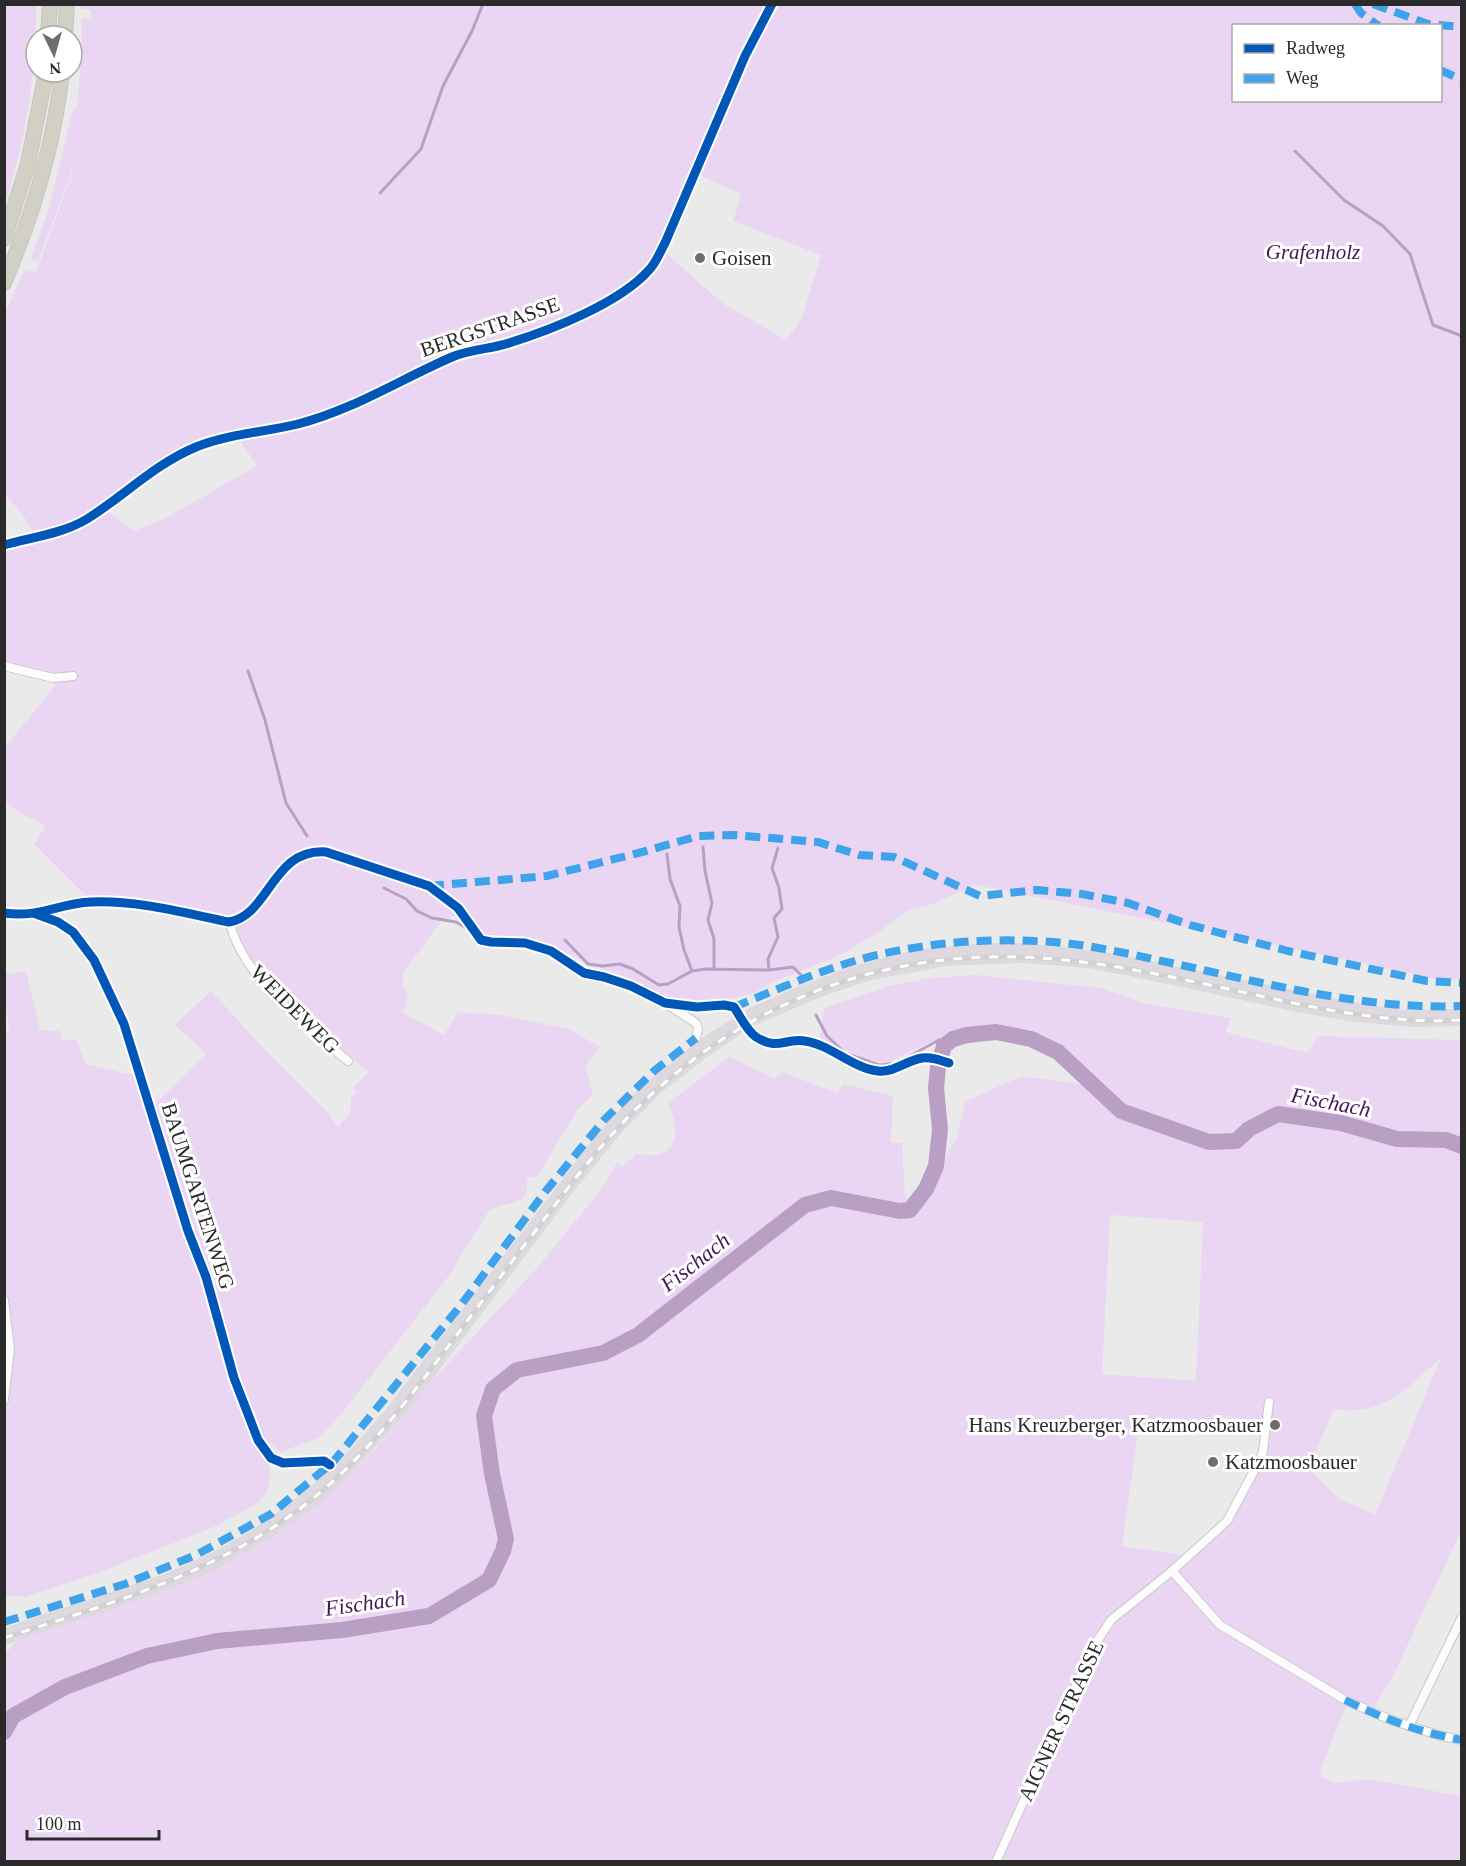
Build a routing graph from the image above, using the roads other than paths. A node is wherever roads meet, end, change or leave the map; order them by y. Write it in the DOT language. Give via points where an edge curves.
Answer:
graph roads {
  1 [pos="50,4"];
  2 [pos="67,4"];
  3 [pos="772,4"];
  4 [pos="49,24"];
  5 [pos="66,24"];
  6 [pos="44,84"];
  7 [pos="61,84"];
  8 [pos="4,238"];
  9 [pos="4,283"];
  10 [pos="4,545"];
  11 [pos="4,666"];
  12 [pos="73,676"];
  13 [pos="4,913"];
  14 [pos="36,914"];
  15 [pos="229,922"];
  16 [pos="665,1004"];
  17 [pos="696,1038"];
  18 [pos="348,1061"];
  19 [pos="950,1063"];
  20 [pos="4,1300"];
  21 [pos="4,1400"];
  22 [pos="1269,1402"];
  23 [pos="330,1465"];
  24 [pos="1172,1571"];
  25 [pos="1461,1617"];
  26 [pos="1408,1726"];
  27 [pos="1461,1740"];
  28 [pos="996,1862"];
  1 -- 4 [label="highway"];
  2 -- 5 [label="highway"];
  3 -- 10 [label="street, BERGSTRASSE" via="745,56 665,243 650,270 626,291 539,333 458,354 338,412 197,447 159,467 85,520 51,534"];
  6 -- 8 [label="highway" via="28,164"];
  7 -- 9 [label="highway" via="45,167"];
  11 -- 12 [label="street" via="53,678"];
  13 -- 14 [label="street"];
  14 -- 15 [label="street" via="88,902 118,902"];
  14 -- 23 [label="street, BAUMGARTENWEG" via="73,932 94,960 124,1024 206,1276 234,1378 258,1440 271,1458 283,1463 324,1461"];
  15 -- 16 [label="street" via="252,910 294,860 309,853 326,852 429,886 458,908 481,940 545,948 584,973 631,986"];
  15 -- 18 [label="street, WEIDEWEG" via="242,956 274,994"];
  16 -- 17 [label="street" via="696,1023"];
  16 -- 19 [label="street" via="734,1007 753,1035 765,1041 780,1045 804,1041 877,1071 920,1058"];
  20 -- 21 [label="street" via="10,1349"];
  22 -- 24 [label="street, AIGNER STRASSE" via="1263,1452 1234,1510 1218,1530"];
  24 -- 26 [label="street" via="1221,1625 1241,1639 1346,1700"];
  24 -- 28 [label="street, AIGNER STRASSE" via="1111,1620 1094,1646"];
  25 -- 26 [label="street"];
  26 -- 27 [label="street"];
}
